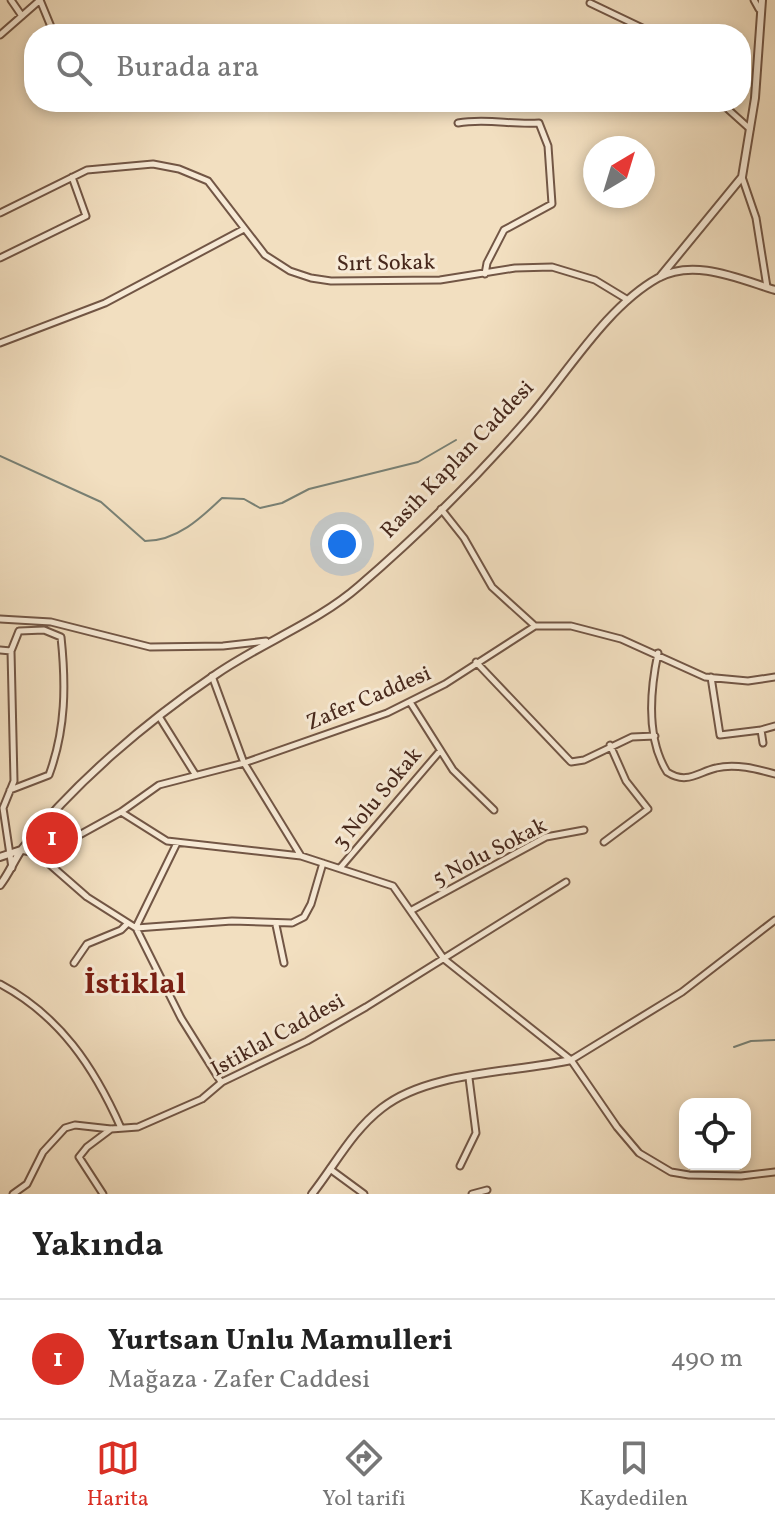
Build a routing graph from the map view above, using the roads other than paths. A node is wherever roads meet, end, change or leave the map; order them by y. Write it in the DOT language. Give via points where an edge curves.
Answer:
graph roads {
  1 [pos="11,0"];
  2 [pos="40,0"];
  3 [pos="754,0"];
  4 [pos="762,0"];
  5 [pos="590,3"];
  6 [pos="759,9"];
  7 [pos="22,16"];
  8 [pos="50,24"];
  9 [pos="634,24"];
  10 [pos="0,35"];
  11 [pos="731,112"];
  12 [pos="458,123"];
  13 [pos="750,129"];
  14 [pos="72,177"];
  15 [pos="742,177"];
  16 [pos="0,213"];
  17 [pos="244,229"];
  18 [pos="0,258"];
  19 [pos="485,274"];
  20 [pos="660,277"];
  21 [pos="771,288"];
  22 [pos="628,300"];
  23 [pos="0,343"];
  24 [pos="440,508"];
  25 [pos="0,619"];
  26 [pos="535,626"];
  27 [pos="266,641"];
  28 [pos="0,650"];
  29 [pos="11,651"];
  30 [pos="658,653"];
  31 [pos="476,662"];
  32 [pos="212,676"];
  33 [pos="711,677"];
  34 [pos="775,677"];
  35 [pos="410,702"];
  36 [pos="160,718"];
  37 [pos="775,726"];
  38 [pos="761,730"];
  39 [pos="655,736"];
  40 [pos="763,743"];
  41 [pos="610,745"];
  42 [pos="440,751"];
  43 [pos="244,763"];
  44 [pos="195,774"];
  45 [pos="775,774"];
  46 [pos="10,790"];
  47 [pos="494,810"];
  48 [pos="121,812"];
  49 [pos="584,830"];
  50 [pos="604,842"];
  51 [pos="177,843"];
  52 [pos="21,850"];
  53 [pos="8,854"];
  54 [pos="39,854"];
  55 [pos="301,856"];
  56 [pos="0,857"];
  57 [pos="323,863"];
  58 [pos="12,868"];
  59 [pos="340,868"];
  60 [pos="566,882"];
  61 [pos="1,883"];
  62 [pos="412,910"];
  63 [pos="775,920"];
  64 [pos="128,923"];
  65 [pos="276,925"];
  66 [pos="136,928"];
  67 [pos="444,959"];
  68 [pos="74,963"];
  69 [pos="284,963"];
  70 [pos="0,984"];
  71 [pos="571,1060"];
  72 [pos="469,1078"];
  73 [pos="222,1082"];
  74 [pos="121,1128"];
  75 [pos="111,1129"];
  76 [pos="460,1166"];
  77 [pos="330,1169"];
  78 [pos="775,1172"];
  79 [pos="487,1190"];
  80 [pos="13,1194"];
  81 [pos="103,1194"];
  82 [pos="312,1194"];
  83 [pos="364,1194"];
  84 [pos="472,1194"];
  1 -- 7 [label="street"];
  2 -- 7 [label="street"];
  2 -- 8 [label="street"];
  3 -- 6 [label="street"];
  4 -- 6 [label="street"];
  5 -- 9 [label="street"];
  6 -- 13 [label="street"];
  7 -- 10 [label="street"];
  11 -- 13 [label="street"];
  12 -- 19 [label="street" via="539,123 548,146 552,204 504,230"];
  13 -- 15 [label="street"];
  14 -- 16 [label="street, Sırt Sokak"];
  14 -- 17 [label="street, Sırt Sokak" via="133,164 179,169 208,181"];
  14 -- 18 [label="street" via="86,216"];
  15 -- 20 [label="street"];
  15 -- 21 [label="street"];
  17 -- 19 [label="street, Sırt Sokak" via="274,262 311,278 440,280"];
  17 -- 23 [label="street" via="105,303"];
  19 -- 22 [label="street, Sırt Sokak" via="552,267 595,280"];
  20 -- 21 [label="street, Rasih Kaplan Caddesi" via="702,270"];
  20 -- 22 [label="street, Rasih Kaplan Caddesi"];
  22 -- 24 [label="street, Rasih Kaplan Caddesi" via="521,427"];
  24 -- 26 [label="street" via="492,587"];
  24 -- 27 [label="street, Rasih Kaplan Caddesi" via="344,598"];
  25 -- 27 [label="street" via="51,622 150,647"];
  26 -- 30 [label="street" via="571,626"];
  26 -- 31 [label="street, Zafer Caddesi"];
  27 -- 32 [label="street, Rasih Kaplan Caddesi"];
  28 -- 29 [label="street"];
  29 -- 46 [label="street" via="16,736"];
  29 -- 46 [label="street" via="19,631 44,630 61,637 66,691 49,775"];
  30 -- 33 [label="street"];
  30 -- 39 [label="street" via="651,687"];
  31 -- 35 [label="street, Zafer Caddesi"];
  31 -- 41 [label="street" via="571,762"];
  32 -- 36 [label="street, Rasih Kaplan Caddesi"];
  32 -- 43 [label="street"];
  33 -- 34 [label="street"];
  33 -- 38 [label="street" via="720,735"];
  35 -- 42 [label="street"];
  35 -- 43 [label="street, Zafer Caddesi" via="340,732"];
  36 -- 44 [label="street"];
  36 -- 52 [label="street, Rasih Kaplan Caddesi" via="96,772"];
  37 -- 38 [label="street"];
  38 -- 40 [label="street"];
  39 -- 41 [label="street"];
  39 -- 45 [label="street" via="657,754 674,776 689,779 729,767"];
  41 -- 50 [label="street" via="626,781 648,809"];
  42 -- 47 [label="street"];
  42 -- 59 [label="street, 3 Nolu Sokak"];
  43 -- 44 [label="street, Zafer Caddesi"];
  43 -- 55 [label="street"];
  44 -- 48 [label="street, Zafer Caddesi" via="150,788"];
  46 -- 53 [label="street" via="3,808"];
  48 -- 51 [label="street"];
  48 -- 54 [label="street, Zafer Caddesi"];
  49 -- 62 [label="street, 5 Nolu Sokak" via="546,837"];
  51 -- 55 [label="street"];
  51 -- 66 [label="street"];
  52 -- 53 [label="street"];
  52 -- 54 [label="street"];
  52 -- 58 [label="street, Rasih Kaplan Caddesi"];
  53 -- 56 [label="street"];
  53 -- 58 [label="street"];
  54 -- 64 [label="street" via="87,897"];
  55 -- 57 [label="street"];
  57 -- 59 [label="street"];
  57 -- 65 [label="street" via="304,917"];
  58 -- 61 [label="street, Rasih Kaplan Caddesi"];
  59 -- 62 [label="street" via="393,886"];
  60 -- 67 [label="street, Istiklal Caddesi"];
  62 -- 67 [label="street"];
  63 -- 71 [label="street" via="682,992"];
  64 -- 66 [label="street"];
  64 -- 68 [label="street" via="87,944"];
  65 -- 66 [label="street" via="232,921"];
  65 -- 69 [label="street"];
  66 -- 73 [label="street" via="181,1018"];
  67 -- 71 [label="street"];
  67 -- 73 [label="street, Istiklal Caddesi" via="307,1041"];
  70 -- 74 [label="street" via="28,999 61,1029 86,1061"];
  71 -- 72 [label="street"];
  71 -- 78 [label="street" via="630,1144 655,1164 671,1172 711,1177"];
  72 -- 76 [label="street" via="476,1133"];
  72 -- 77 [label="street" via="430,1084 383,1107"];
  73 -- 74 [label="street, Istiklal Caddesi" via="202,1099 156,1120"];
  74 -- 75 [label="street, Istiklal Caddesi"];
  75 -- 80 [label="street, Istiklal Caddesi" via="65,1128 43,1152 27,1184"];
  75 -- 81 [label="street" via="79,1157"];
  77 -- 82 [label="street"];
  77 -- 83 [label="street"];
  79 -- 84 [label="street"];
}
